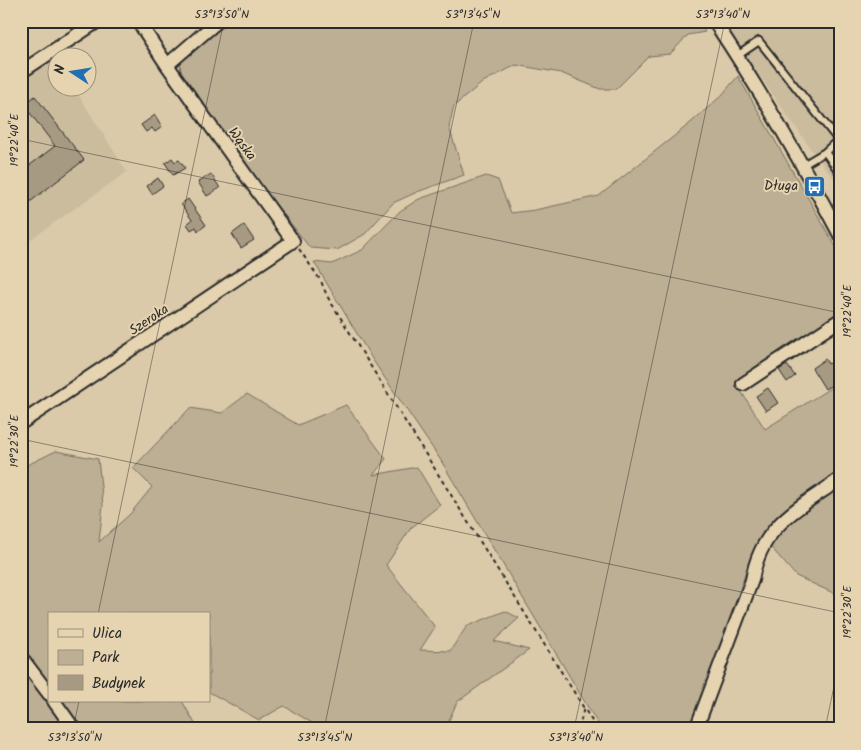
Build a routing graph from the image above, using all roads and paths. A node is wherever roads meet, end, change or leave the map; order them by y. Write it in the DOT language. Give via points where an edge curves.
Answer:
graph roads {
  1 [pos="98,21"];
  2 [pos="138,21"];
  3 [pos="218,21"];
  4 [pos="714,21"];
  5 [pos="737,56"];
  6 [pos="167,65"];
  7 [pos="21,72"];
  8 [pos="825,152"];
  9 [pos="803,165"];
  10 [pos="840,173"];
  11 [pos="840,235"];
  12 [pos="293,241"];
  13 [pos="840,320"];
  14 [pos="743,384"];
  15 [pos="21,423"];
  16 [pos="840,479"];
  17 [pos="21,657"];
  18 [pos="48,693"];
  19 [pos="55,702"];
  20 [pos="584,707"];
  21 [pos="74,729"];
  22 [pos="579,729"];
  23 [pos="597,729"];
  24 [pos="696,729"];
  1 -- 7 [label="street"];
  2 -- 6 [label="street, Wąska"];
  3 -- 6 [label="street"];
  4 -- 5 [label="street"];
  5 -- 8 [label="lane" via="759,41 838,140"];
  5 -- 9 [label="street"];
  6 -- 12 [label="street, Wąska"];
  8 -- 9 [label="lane"];
  8 -- 10 [label="lane"];
  9 -- 11 [label="street"];
  12 -- 15 [label="street, Szeroka"];
  12 -- 20 [label="path" via="321,281 326,296"];
  13 -- 14 [label="street"];
  16 -- 24 [label="street" via="781,521 762,546"];
  17 -- 18 [label="street"];
  19 -- 21 [label="street"];
  20 -- 22 [label="path"];
  20 -- 23 [label="path"];
}
